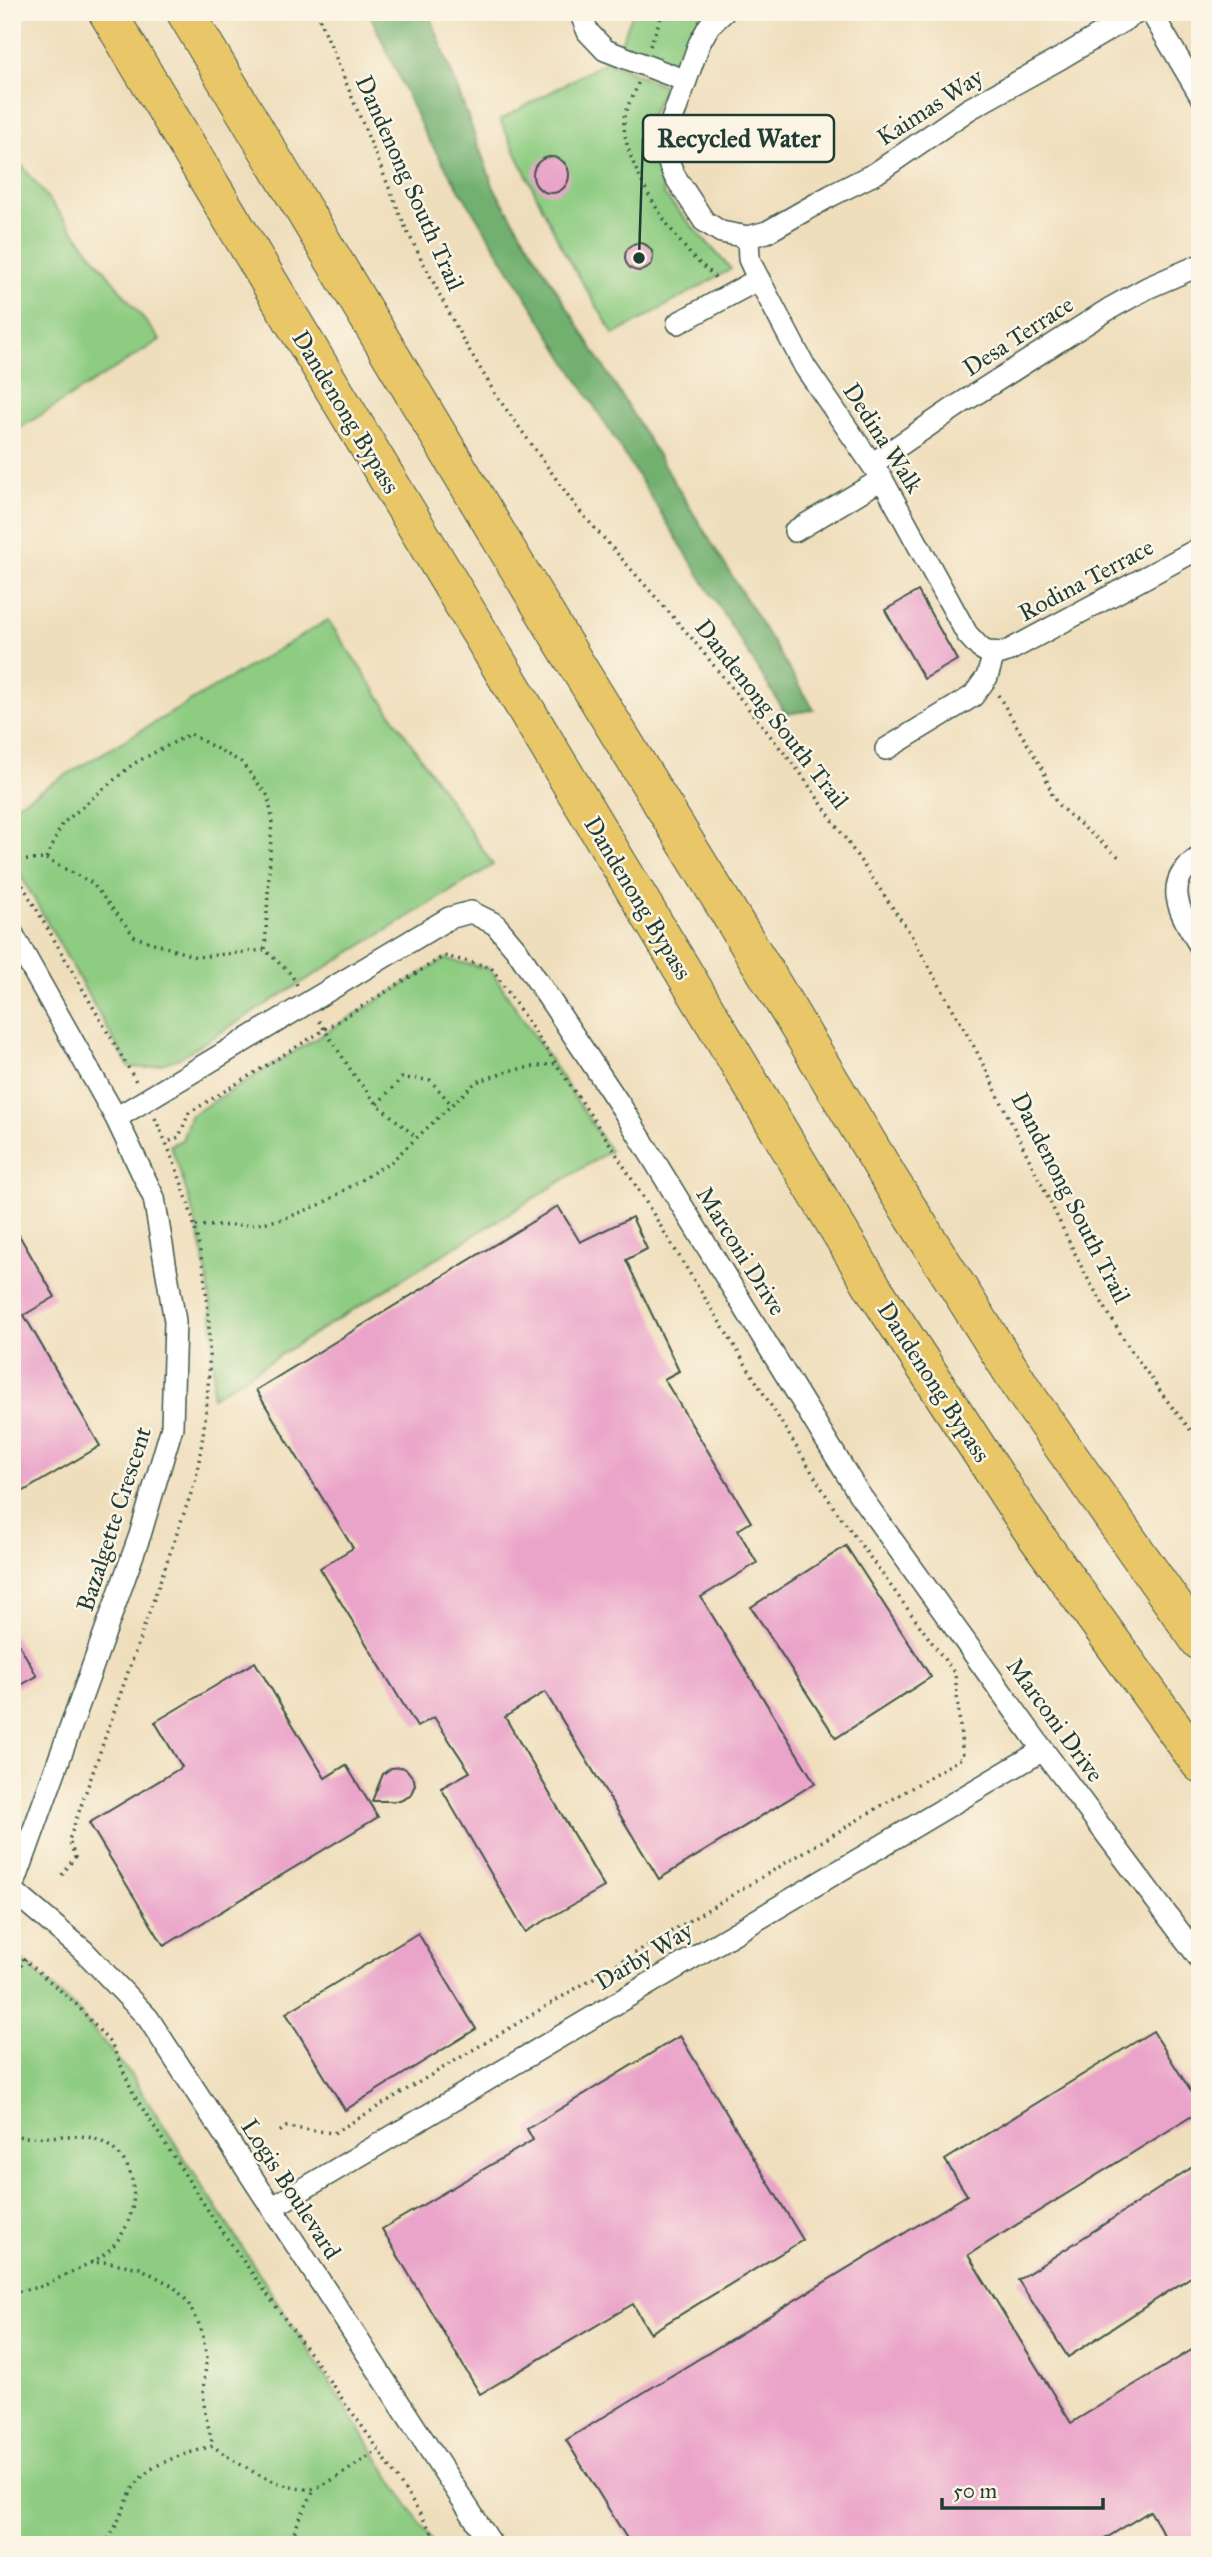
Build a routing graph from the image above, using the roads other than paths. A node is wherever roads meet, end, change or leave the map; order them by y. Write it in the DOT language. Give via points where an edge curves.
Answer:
graph roads {
  1 [pos="107,12"];
  2 [pos="185,12"];
  3 [pos="580,12"];
  4 [pos="724,12"];
  5 [pos="1138,12"];
  6 [pos="1151,12"];
  7 [pos="686,81"];
  8 [pos="1200,95"];
  9 [pos="748,237"];
  10 [pos="1200,265"];
  11 [pos="759,279"];
  12 [pos="678,323"];
  13 [pos="877,472"];
  14 [pos="795,531"];
  15 [pos="1200,548"];
  16 [pos="995,654"];
  17 [pos="886,749"];
  18 [pos="1200,857"];
  19 [pos="12,933"];
  20 [pos="1200,946"];
  21 [pos="116,1118"];
  22 [pos="1200,1642"];
  23 [pos="1043,1750"];
  24 [pos="1200,1764"];
  25 [pos="12,1890"];
  26 [pos="1200,1959"];
  27 [pos="272,2207"];
  28 [pos="492,2545"];
  1 -- 24 [label="highway, Dandenong Bypass" via="860,1267 1026,1522"];
  2 -- 22 [label="highway" via="913,1217 1027,1396"];
  3 -- 7 [label="street" via="588,32 604,50"];
  4 -- 7 [label="street" via="704,32"];
  5 -- 9 [label="street, Kaimas Way" via="969,109 883,169 774,228"];
  6 -- 8 [label="street"];
  7 -- 9 [label="street" via="665,141 668,163 704,220 720,232"];
  9 -- 11 [label="street, Dedina Walk" via="750,259"];
  10 -- 13 [label="street, Desa Terrace" via="1109,309 960,404"];
  11 -- 12 [label="street"];
  11 -- 13 [label="street, Dedina Walk" via="805,367"];
  13 -- 14 [label="street, Desa Terrace"];
  13 -- 16 [label="street, Dedina Walk" via="967,634 979,648"];
  15 -- 16 [label="street, Rodina Terrace" via="1032,639"];
  16 -- 17 [label="street" via="987,677 973,696"];
  18 -- 20 [label="street" via="1186,867 1177,890 1180,910"];
  19 -- 21 [label="street, Bazalgette Crescent"];
  21 -- 23 [label="street, Marconi Drive" via="449,918 471,912 495,923 622,1108 859,1494"];
  21 -- 25 [label="street, Bazalgette Crescent" via="154,1198 175,1321 172,1427 140,1535"];
  23 -- 26 [label="street, Marconi Drive"];
  23 -- 27 [label="street, Darby Way"];
  25 -- 27 [label="street, Logis Boulevard" via="84,1951 148,2018"];
  27 -- 28 [label="street, Logis Boulevard"];
}
